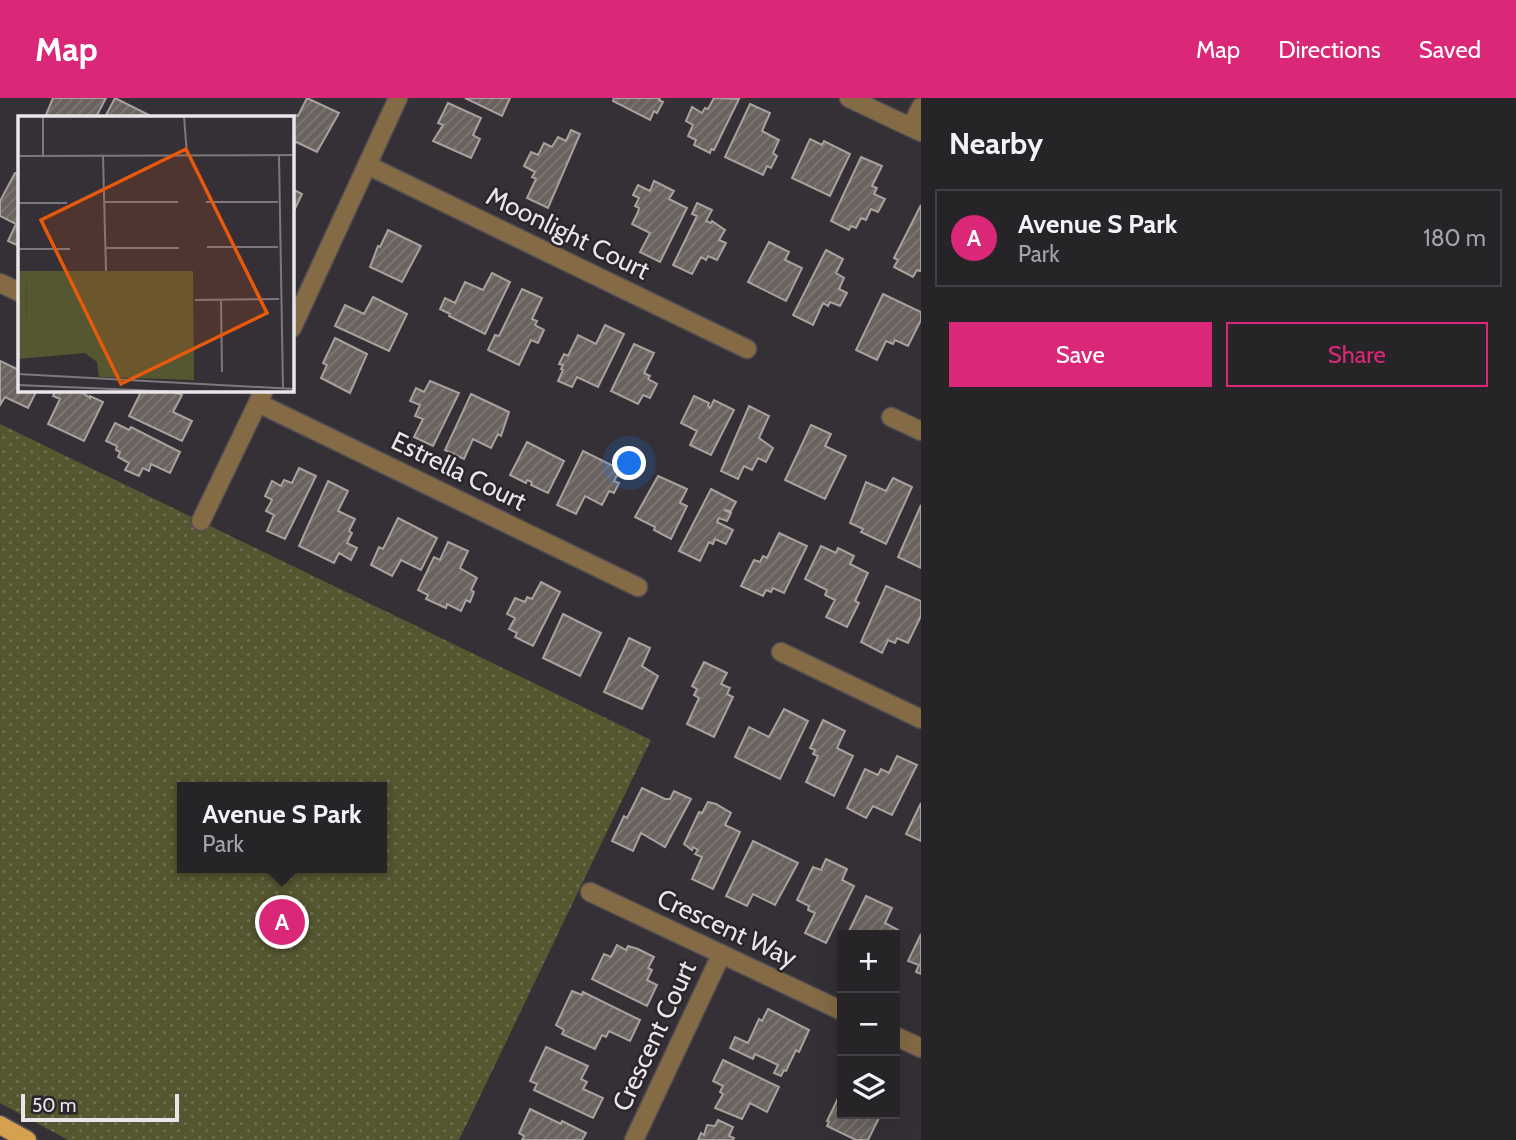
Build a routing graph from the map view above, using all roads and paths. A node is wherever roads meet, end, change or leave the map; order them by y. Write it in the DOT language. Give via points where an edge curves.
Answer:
graph roads {
  1 [pos="398,98"];
  2 [pos="849,98"];
  3 [pos="921,107"];
  4 [pos="916,130"];
  5 [pos="367,165"];
  6 [pos="0,283"];
  7 [pos="18,292"];
  8 [pos="294,324"];
  9 [pos="747,349"];
  10 [pos="261,397"];
  11 [pos="891,417"];
  12 [pos="921,431"];
  13 [pos="201,521"];
  14 [pos="638,587"];
  15 [pos="781,652"];
  16 [pos="921,719"];
  17 [pos="590,892"];
  18 [pos="721,955"];
  19 [pos="837,1009"];
  20 [pos="900,1038"];
  21 [pos="921,1048"];
  22 [pos="0,1125"];
  23 [pos="27,1140"];
  24 [pos="634,1140"];
  1 -- 5 [label="street"];
  2 -- 4 [label="street"];
  3 -- 4 [label="street"];
  5 -- 8 [label="street"];
  5 -- 9 [label="street, Moonlight Court"];
  6 -- 7 [label="street"];
  10 -- 13 [label="street"];
  10 -- 14 [label="street, Estrella Court"];
  11 -- 12 [label="street"];
  15 -- 16 [label="street"];
  17 -- 18 [label="street, Crescent Way"];
  18 -- 19 [label="street, Crescent Way"];
  18 -- 24 [label="street, Crescent Court"];
  20 -- 21 [label="street"];
  22 -- 23 [label="main road"];
}
